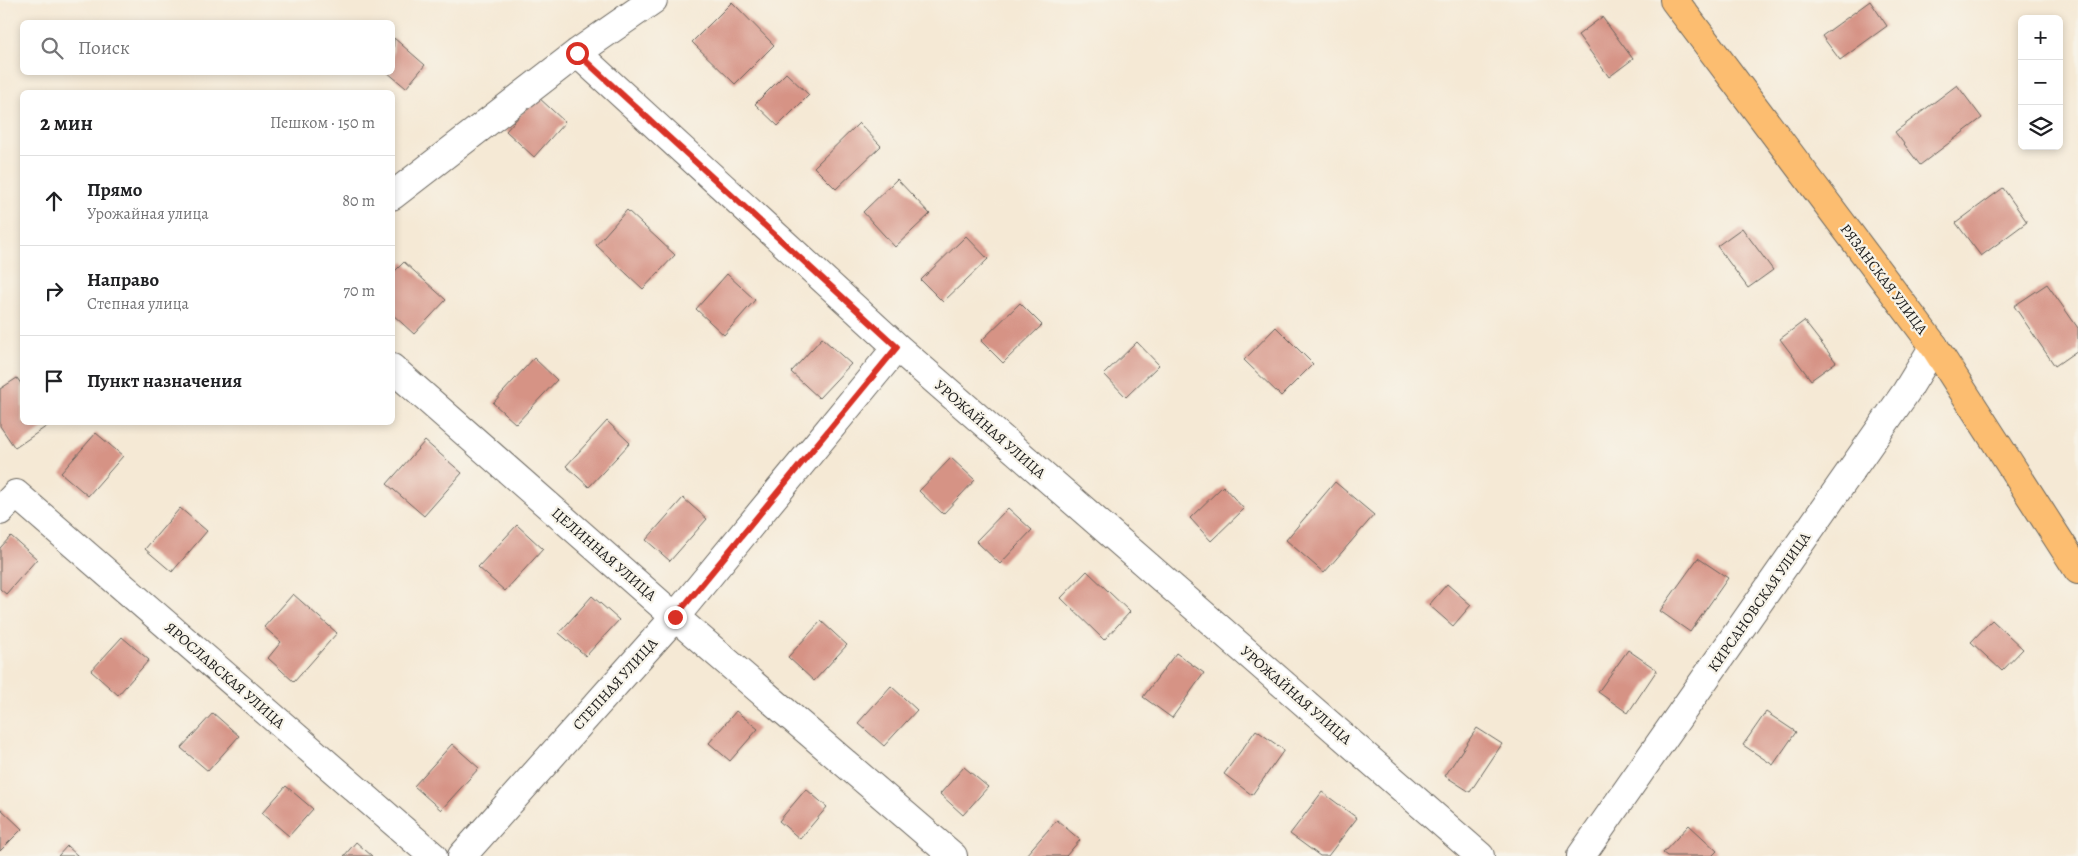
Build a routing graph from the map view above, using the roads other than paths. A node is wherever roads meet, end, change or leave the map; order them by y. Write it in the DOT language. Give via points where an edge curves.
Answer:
graph roads {
  1 [pos="652,0"];
  2 [pos="1674,0"];
  3 [pos="577,53"];
  4 [pos="395,194"];
  5 [pos="1934,346"];
  6 [pos="897,347"];
  7 [pos="395,371"];
  8 [pos="8,502"];
  9 [pos="2078,570"];
  10 [pos="675,617"];
  11 [pos="433,856"];
  12 [pos="462,856"];
  13 [pos="953,856"];
  14 [pos="1480,856"];
  15 [pos="1581,856"];
  1 -- 3 [label="street"];
  2 -- 5 [label="main road, РЯЗАНСКАЯ УЛИЦА"];
  3 -- 4 [label="street"];
  3 -- 6 [label="street, УРОЖАЙНАЯ УЛИЦА"];
  5 -- 9 [label="main road, РЯЗАНСКАЯ УЛИЦА"];
  5 -- 15 [label="street, КИРСАНОВСКАЯ УЛИЦА" via="1900,400"];
  6 -- 10 [label="street, СТЕПНАЯ УЛИЦА"];
  6 -- 14 [label="street, УРОЖАЙНАЯ УЛИЦА"];
  7 -- 10 [label="street, ЦЕЛИННАЯ УЛИЦА"];
  8 -- 11 [label="street, ЯРОСЛАВСКАЯ УЛИЦА"];
  10 -- 12 [label="street, СТЕПНАЯ УЛИЦА"];
  10 -- 13 [label="street, ЦЕЛИННАЯ УЛИЦА"];
}
